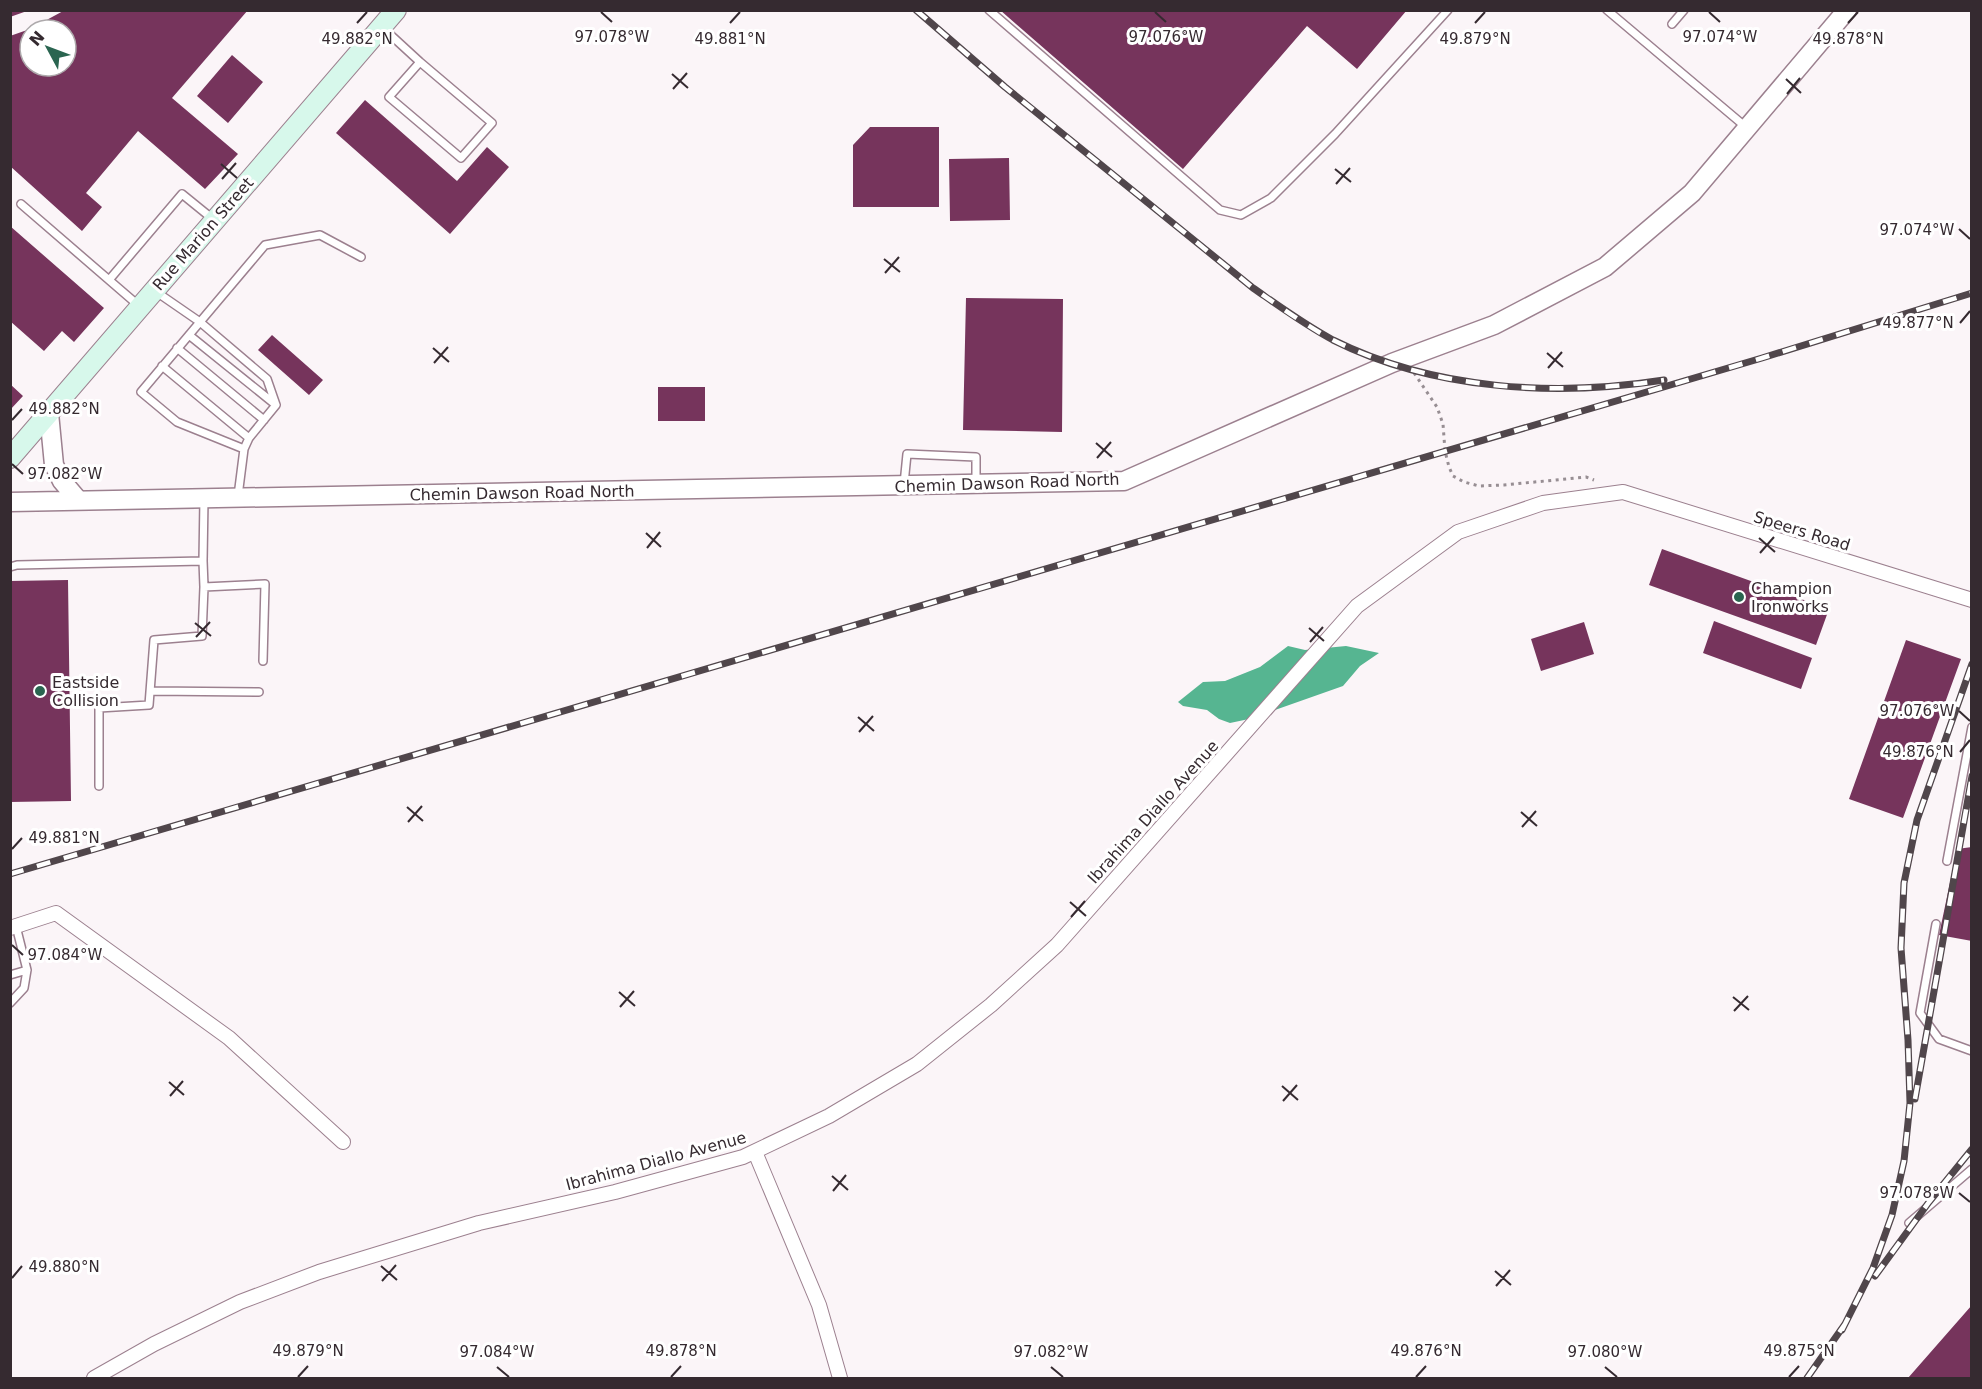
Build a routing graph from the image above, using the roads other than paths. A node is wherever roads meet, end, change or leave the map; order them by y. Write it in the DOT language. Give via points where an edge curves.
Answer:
graph roads {
  1 [pos="396,10"];
  2 [pos="989,10"];
  3 [pos="1448,10"];
  4 [pos="1607,10"];
  5 [pos="1684,10"];
  6 [pos="1847,10"];
  7 [pos="1672,24"];
  8 [pos="382,27"];
  9 [pos="420,62"];
  10 [pos="1747,128"];
  11 [pos="21,204"];
  12 [pos="214,221"];
  13 [pos="361,257"];
  14 [pos="109,280"];
  15 [pos="154,291"];
  16 [pos="140,307"];
  17 [pos="200,322"];
  18 [pos="189,335"];
  19 [pos="177,348"];
  20 [pos="162,366"];
  21 [pos="276,405"];
  22 [pos="49,413"];
  23 [pos="264,420"];
  24 [pos="249,438"];
  25 [pos="244,449"];
  26 [pos="10,458"];
  27 [pos="976,485"];
  28 [pos="904,486"];
  29 [pos="1623,492"];
  30 [pos="238,498"];
  31 [pos="204,499"];
  32 [pos="79,501"];
  33 [pos="10,502"];
  34 [pos="203,561"];
  35 [pos="10,567"];
  36 [pos="204,587"];
  37 [pos="1971,600"];
  38 [pos="263,661"];
  39 [pos="151,691"];
  40 [pos="259,692"];
  41 [pos="1971,727"];
  42 [pos="99,786"];
  43 [pos="1947,861"];
  44 [pos="1936,924"];
  45 [pos="13,927"];
  46 [pos="27,970"];
  47 [pos="10,975"];
  48 [pos="10,1003"];
  49 [pos="1971,1052"];
  50 [pos="343,1142"];
  51 [pos="755,1152"];
  52 [pos="1971,1169"];
  53 [pos="1909,1222"];
  54 [pos="94,1378"];
  55 [pos="840,1378"];
  1 -- 8 [label="main road, Rue Marion Street"];
  2 -- 3 [label="lane" via="1220,210 1241,215 1270,198 1335,134"];
  4 -- 10 [label="lane"];
  5 -- 7 [label="lane"];
  6 -- 10 [label="street, Chemin Dawson Road North"];
  8 -- 9 [label="lane"];
  8 -- 12 [label="main road, Rue Marion Street"];
  9 -- 9 [label="lane" via="492,123 461,158 389,97"];
  10 -- 27 [label="street, Chemin Dawson Road North" via="1692,193 1605,267 1494,325 1408,357 1124,481"];
  11 -- 14 [label="lane"];
  12 -- 14 [label="lane" via="182,194"];
  12 -- 15 [label="main road, Rue Marion Street"];
  13 -- 17 [label="lane" via="320,236 265,245"];
  14 -- 16 [label="lane"];
  15 -- 16 [label="main road, Rue Marion Street"];
  15 -- 17 [label="lane"];
  16 -- 22 [label="main road, Rue Marion Street"];
  17 -- 18 [label="lane"];
  17 -- 21 [label="lane" via="267,379"];
  18 -- 19 [label="lane"];
  18 -- 21 [label="lane"];
  19 -- 20 [label="lane"];
  19 -- 23 [label="lane"];
  20 -- 24 [label="lane"];
  20 -- 25 [label="lane" via="141,392 177,422"];
  21 -- 23 [label="lane"];
  22 -- 26 [label="main road, Rue Marion Street"];
  22 -- 32 [label="street" via="54,465"];
  23 -- 24 [label="lane"];
  24 -- 25 [label="lane"];
  25 -- 30 [label="lane"];
  27 -- 28 [label="street, Chemin Dawson Road North"];
  27 -- 28 [label="lane" via="976,457 907,454"];
  28 -- 30 [label="street, Chemin Dawson Road North"];
  29 -- 37 [label="street, Speers Road"];
  29 -- 51 [label="street, Ibrahima Diallo Avenue" via="1543,503 1458,532 1357,606 1057,945 991,1005 918,1064 829,1116"];
  30 -- 31 [label="street, Chemin Dawson Road North"];
  31 -- 32 [label="street, Chemin Dawson Road North"];
  31 -- 34 [label="lane"];
  32 -- 33 [label="street, Chemin Dawson Road North"];
  34 -- 35 [label="lane"];
  34 -- 36 [label="lane"];
  36 -- 38 [label="lane" via="265,584"];
  36 -- 39 [label="lane" via="202,636 154,640"];
  39 -- 40 [label="lane"];
  39 -- 42 [label="lane" via="149,705 99,708"];
  41 -- 43 [label="lane"];
  44 -- 49 [label="lane" via="1920,1013 1939,1039"];
  45 -- 46 [label="lane"];
  45 -- 50 [label="street" via="56,913 229,1038"];
  46 -- 47 [label="lane"];
  46 -- 48 [label="lane" via="24,988"];
  51 -- 54 [label="street, Ibrahima Diallo Avenue" via="615,1192 479,1223 319,1272 240,1302"];
  51 -- 55 [label="street" via="819,1305"];
  52 -- 53 [label="lane"];
}
